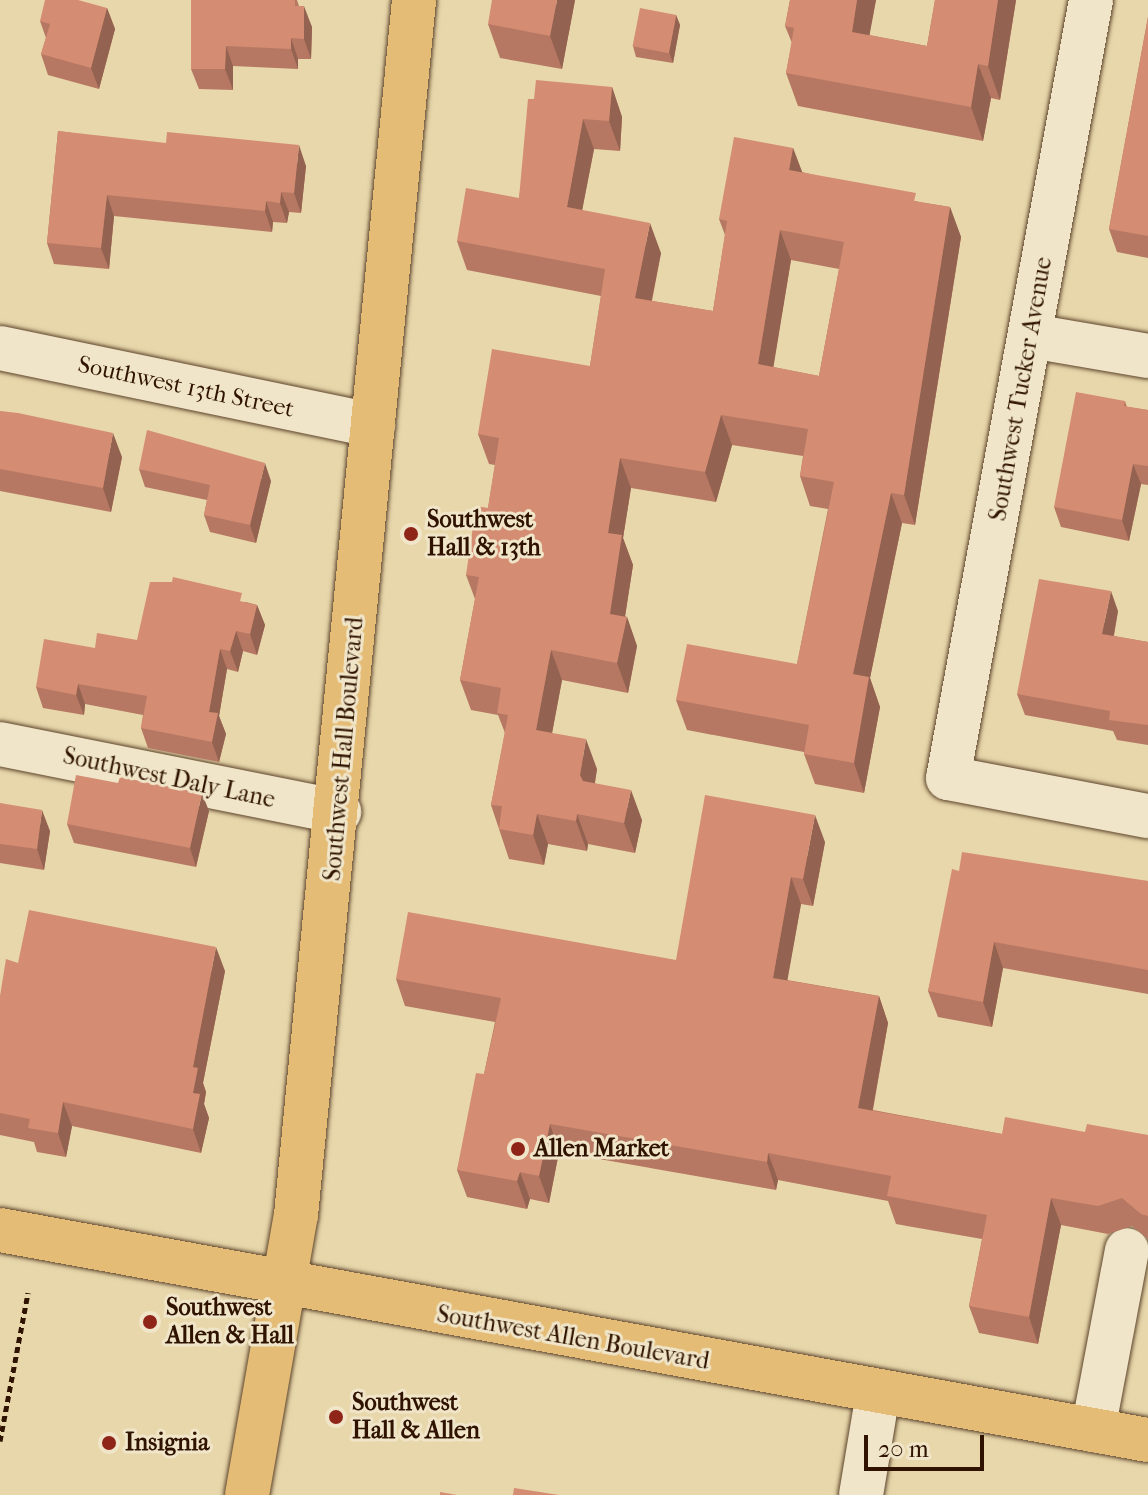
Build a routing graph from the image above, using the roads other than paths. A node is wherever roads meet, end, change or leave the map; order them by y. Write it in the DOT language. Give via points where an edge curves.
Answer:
graph roads {
  1 [pos="414,0"];
  2 [pos="1091,0"];
  3 [pos="1031,336"];
  4 [pos="0,348"];
  5 [pos="1148,356"];
  6 [pos="373,425"];
  7 [pos="0,744"];
  8 [pos="339,812"];
  9 [pos="1148,816"];
  10 [pos="0,1230"];
  11 [pos="1127,1250"];
  12 [pos="287,1286"];
  13 [pos="878,1393"];
  14 [pos="1093,1430"];
  15 [pos="1148,1440"];
  16 [pos="247,1495"];
  17 [pos="861,1495"];
  1 -- 6 [label="main road, Southwest Hall Boulevard"];
  2 -- 3 [label="street, Southwest Tucker Avenue"];
  3 -- 5 [label="street"];
  3 -- 9 [label="street, Southwest Tucker Avenue" via="948,778"];
  4 -- 6 [label="street, Southwest 13th Street"];
  6 -- 8 [label="main road, Southwest Hall Boulevard"];
  7 -- 8 [label="street, Southwest Daly Lane"];
  8 -- 12 [label="main road, Southwest Hall Boulevard"];
  10 -- 12 [label="main road, Southwest Allen Boulevard"];
  11 -- 14 [label="street"];
  12 -- 13 [label="main road, Southwest Allen Boulevard"];
  12 -- 16 [label="main road, Southwest Hall Boulevard"];
  13 -- 14 [label="main road, Southwest Allen Boulevard"];
  13 -- 17 [label="street"];
  14 -- 15 [label="main road, Southwest Allen Boulevard"];
}
